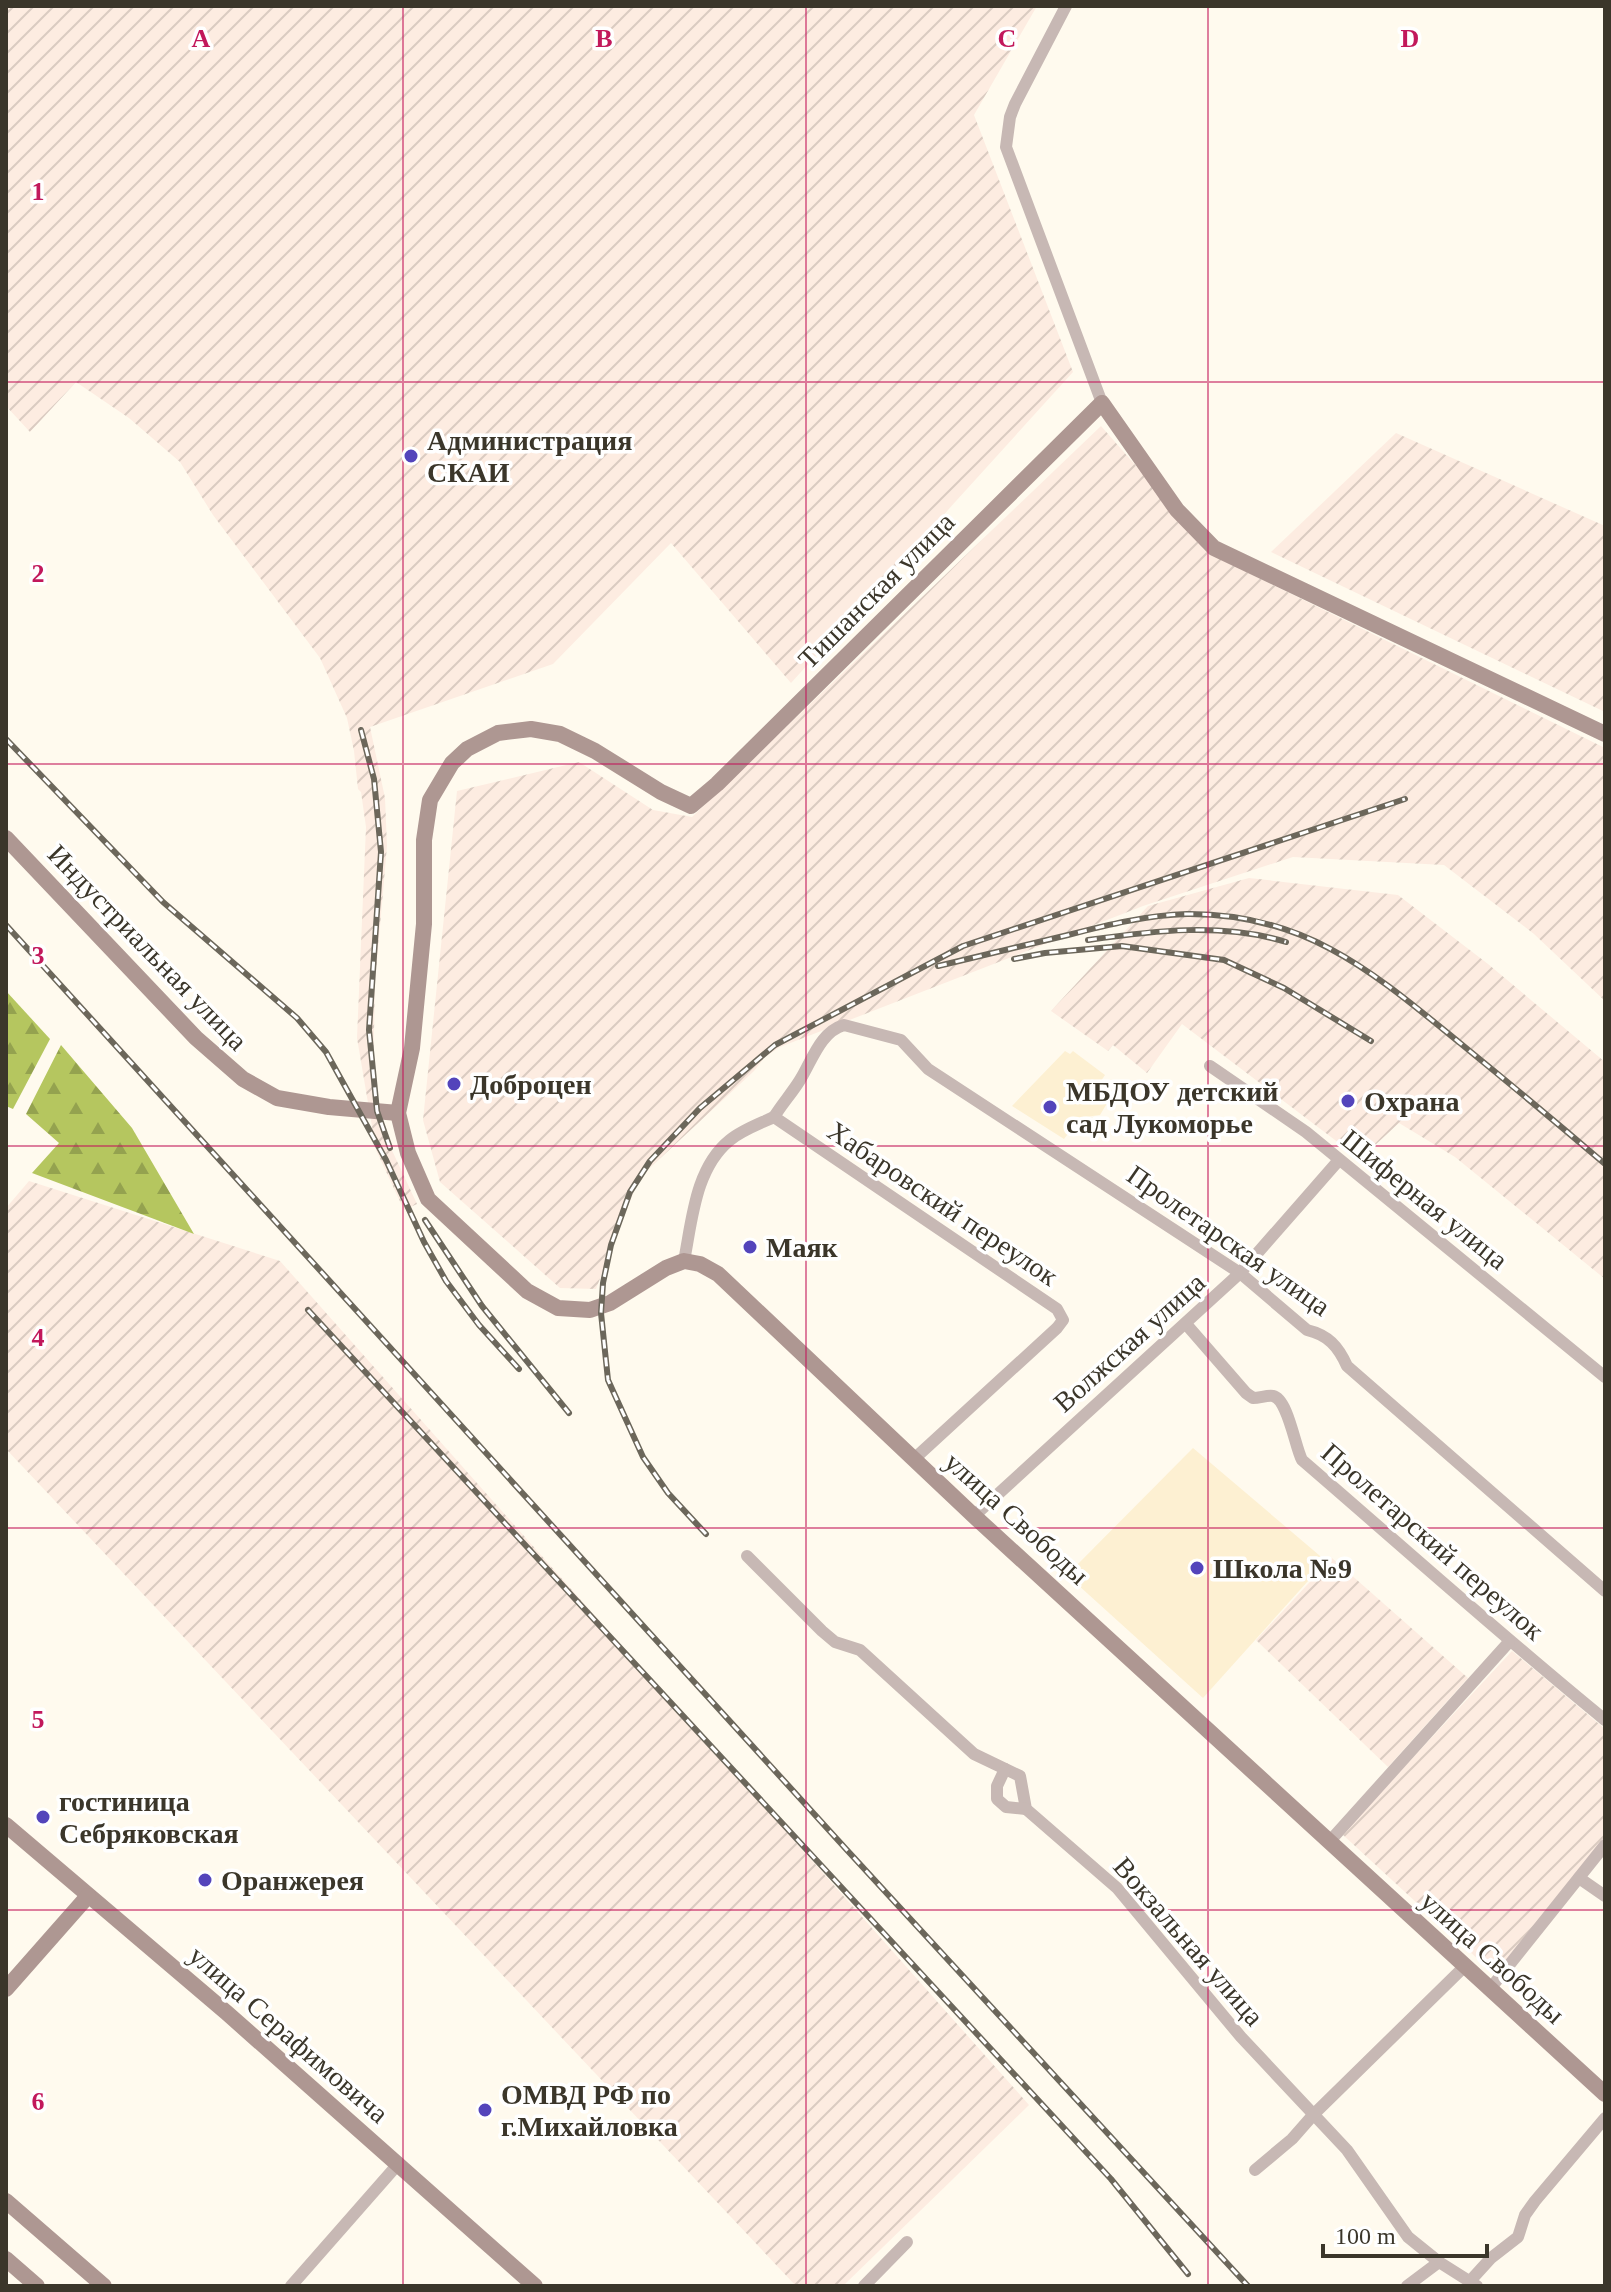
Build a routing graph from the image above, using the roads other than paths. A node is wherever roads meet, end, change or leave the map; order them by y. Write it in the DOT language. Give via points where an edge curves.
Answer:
graph roads {
  1 [pos="1066,6"];
  2 [pos="1102,403"];
  3 [pos="1605,734"];
  4 [pos="6,838"];
  5 [pos="1210,1066"];
  6 [pos="398,1113"];
  7 [pos="774,1117"];
  8 [pos="1339,1160"];
  9 [pos="684,1261"];
  10 [pos="1240,1273"];
  11 [pos="1186,1324"];
  12 [pos="1605,1377"];
  13 [pos="914,1459"];
  14 [pos="974,1516"];
  15 [pos="747,1556"];
  16 [pos="1605,1591"];
  17 [pos="1509,1642"];
  18 [pos="1605,1720"];
  19 [pos="1005,1769"];
  20 [pos="1026,1809"];
  21 [pos="6,1825"];
  22 [pos="1329,1842"];
  23 [pos="1605,1845"];
  24 [pos="1579,1878"];
  25 [pos="88,1896"];
  26 [pos="1605,1896"];
  27 [pos="1465,1966"];
  28 [pos="6,1989"];
  29 [pos="1490,1989"];
  30 [pos="1605,2094"];
  31 [pos="1314,2114"];
  32 [pos="1605,2118"];
  33 [pos="399,2163"];
  34 [pos="1255,2170"];
  35 [pos="6,2201"];
  36 [pos="907,2242"];
  37 [pos="6,2259"];
  38 [pos="1439,2262"];
  39 [pos="1474,2283"];
  40 [pos="37,2286"];
  41 [pos="104,2286"];
  42 [pos="291,2286"];
  43 [pos="535,2286"];
  44 [pos="864,2286"];
  45 [pos="1407,2286"];
  1 -- 2 [label="street" via="1015,104 1006,147"];
  2 -- 3 [label="street" via="1177,510 1214,548"];
  2 -- 6 [label="street, Тишанская улица" via="691,806 595,751 545,731 498,733 452,763 430,800 412,1048"];
  4 -- 6 [label="street, Индустриальная улица" via="196,1038 243,1079 277,1098"];
  5 -- 8 [label="street, Шиферная улица"];
  6 -- 9 [label="street" via="428,1199 527,1291 558,1308 602,1306"];
  7 -- 9 [label="street" via="728,1141 712,1161 699,1187"];
  7 -- 10 [label="street, Пролетарская улица" via="814,1053 838,1027 901,1040 928,1069"];
  7 -- 13 [label="street, Хабаровский переулок" via="1061,1315 1057,1328"];
  8 -- 10 [label="street, Волжская улица"];
  8 -- 12 [label="street, Шиферная улица"];
  9 -- 13 [label="street, улица Свободы" via="718,1274"];
  10 -- 11 [label="street, Волжская улица"];
  10 -- 16 [label="street, Пролетарская улица" via="1307,1330 1331,1341 1347,1366"];
  11 -- 14 [label="street, Волжская улица"];
  11 -- 17 [label="street, Пролетарский переулок" via="1246,1393 1279,1400 1302,1460"];
  13 -- 14 [label="street, улица Свободы"];
  14 -- 22 [label="street, улица Свободы"];
  15 -- 19 [label="street" via="835,1642 860,1650 974,1754"];
  17 -- 18 [label="street, Пролетарский переулок"];
  17 -- 22 [label="street"];
  19 -- 20 [label="street" via="1020,1776"];
  19 -- 20 [label="street, Вокзальная улица" via="997,1799 1006,1807"];
  20 -- 31 [label="street, Вокзальная улица" via="1117,1888 1241,2037"];
  21 -- 25 [label="street, улица Серафимовича"];
  22 -- 27 [label="street, улица Свободы"];
  23 -- 24 [label="street"];
  24 -- 26 [label="street"];
  24 -- 29 [label="street"];
  25 -- 28 [label="street"];
  25 -- 33 [label="street, улица Серафимовича"];
  27 -- 29 [label="street, улица Свободы"];
  27 -- 31 [label="street"];
  29 -- 30 [label="street, улица Свободы"];
  31 -- 34 [label="street"];
  31 -- 38 [label="street, Вокзальная улица" via="1347,2150 1396,2223"];
  32 -- 39 [label="street" via="1535,2201 1518,2237 1491,2258"];
  33 -- 42 [label="street"];
  33 -- 43 [label="street, улица Серафимовича"];
  35 -- 41 [label="street"];
  36 -- 44 [label="street"];
  37 -- 40 [label="street"];
  38 -- 39 [label="street, Вокзальная улица"];
  38 -- 45 [label="street"];
}
